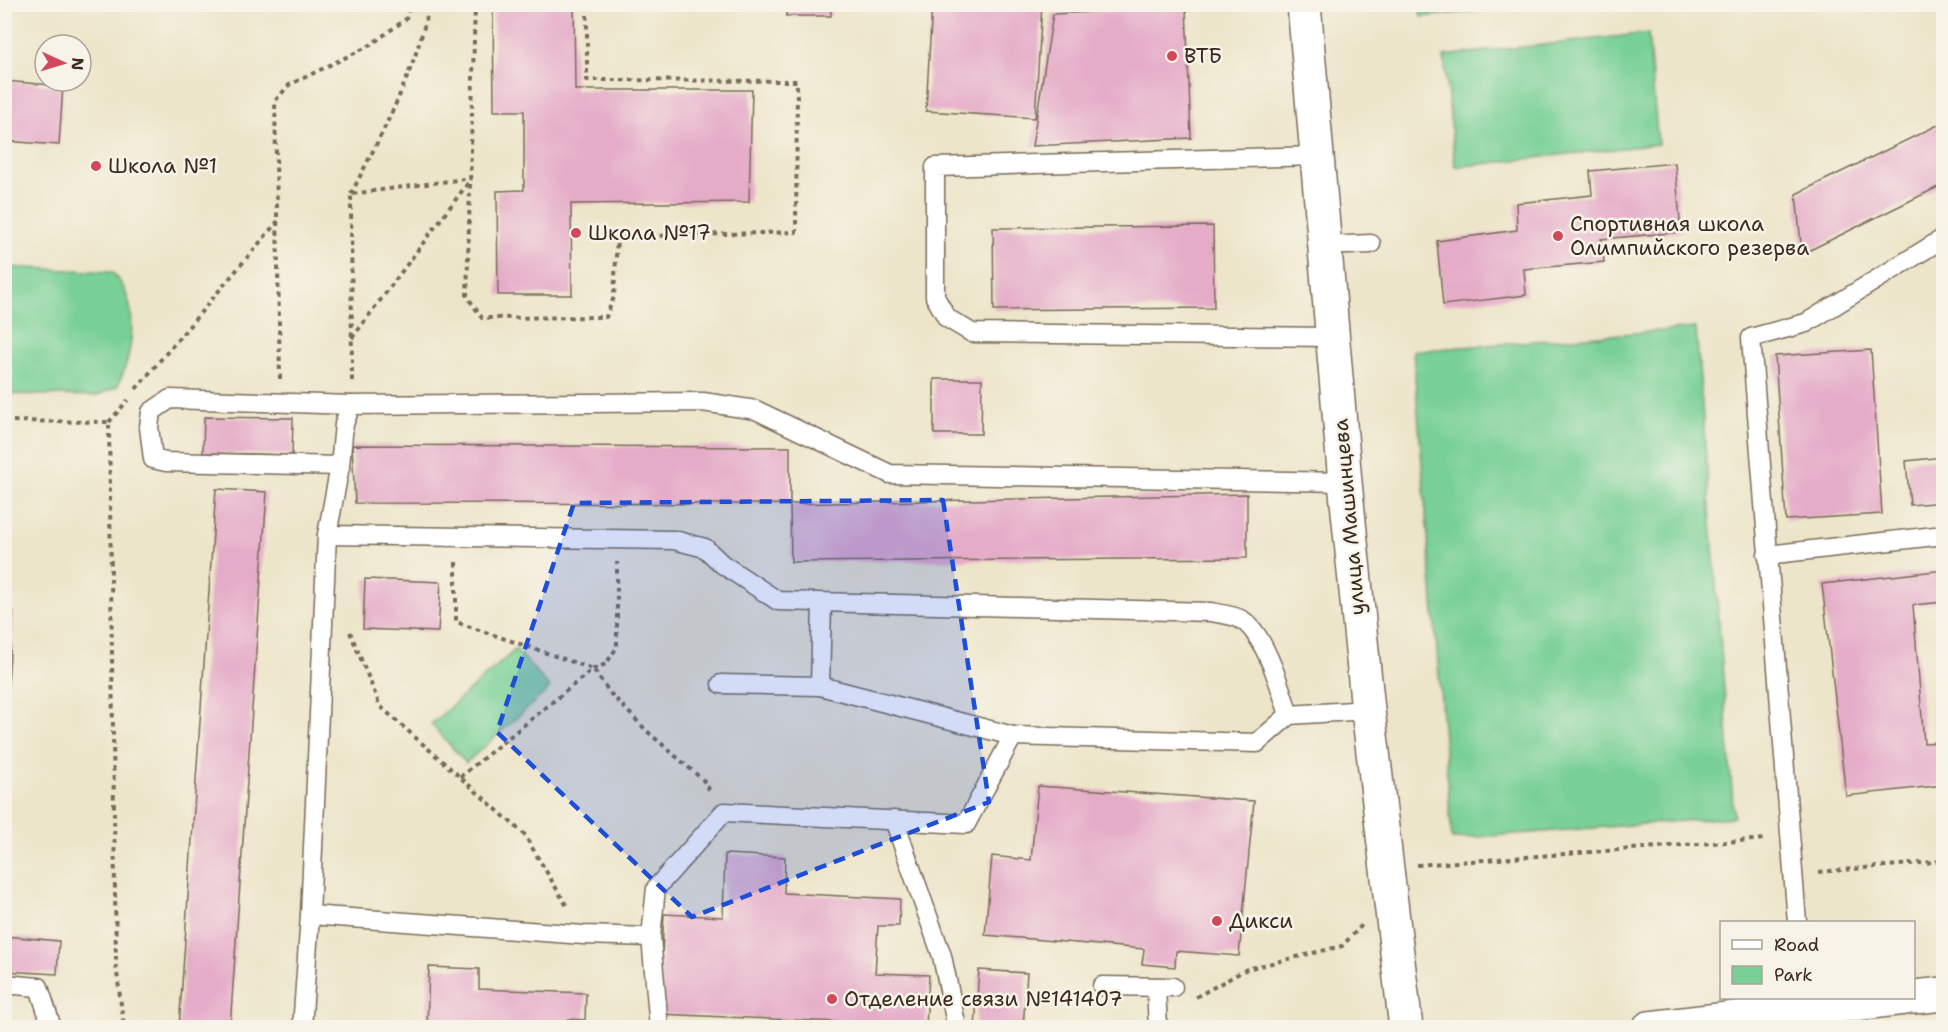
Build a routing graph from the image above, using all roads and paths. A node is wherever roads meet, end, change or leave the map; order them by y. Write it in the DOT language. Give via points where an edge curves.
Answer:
graph roads {
  1 [pos="410,4"];
  2 [pos="475,4"];
  3 [pos="587,4"];
  4 [pos="1304,4"];
  5 [pos="431,5"];
  6 [pos="1317,156"];
  7 [pos="472,178"];
  8 [pos="351,194"];
  9 [pos="278,221"];
  10 [pos="1944,238"];
  11 [pos="1371,244"];
  12 [pos="1324,246"];
  13 [pos="352,338"];
  14 [pos="1333,338"];
  15 [pos="279,381"];
  16 [pos="351,405"];
  17 [pos="4,420"];
  18 [pos="109,422"];
  19 [pos="340,466"];
  20 [pos="1345,482"];
  21 [pos="327,535"];
  22 [pos="1944,535"];
  23 [pos="456,537"];
  24 [pos="618,539"];
  25 [pos="1767,555"];
  26 [pos="822,603"];
  27 [pos="349,628"];
  28 [pos="593,669"];
  29 [pos="721,684"];
  30 [pos="820,686"];
  31 [pos="1368,710"];
  32 [pos="1289,715"];
  33 [pos="1013,736"];
  34 [pos="460,777"];
  35 [pos="724,812"];
  36 [pos="894,820"];
  37 [pos="1790,837"];
  38 [pos="1944,861"];
  39 [pos="1387,867"];
  40 [pos="1794,874"];
  41 [pos="310,915"];
  42 [pos="1370,916"];
  43 [pos="1797,921"];
  44 [pos="584,935"];
  45 [pos="651,937"];
  46 [pos="4,984"];
  47 [pos="1102,986"];
  48 [pos="1944,994"];
  49 [pos="1915,997"];
  50 [pos="1884,999"];
  51 [pos="1802,1003"];
  52 [pos="1158,1023"];
  53 [pos="52,1028"];
  54 [pos="124,1028"];
  55 [pos="302,1028"];
  56 [pos="659,1028"];
  57 [pos="957,1028"];
  58 [pos="1406,1028"];
  59 [pos="1649,1028"];
  1 -- 5 [label="path"];
  1 -- 9 [label="path" via="406,19 369,46 289,85 275,101"];
  2 -- 7 [label="path"];
  3 -- 7 [label="path" via="587,80 797,81 796,232 617,237 614,297 606,317 482,318 467,296"];
  4 -- 6 [label="street, улица Машинцева"];
  5 -- 8 [label="path" via="422,40 397,102"];
  6 -- 12 [label="street, улица Машинцева"];
  6 -- 14 [label="lane" via="935,167 935,297 947,318 972,333"];
  7 -- 8 [label="path"];
  7 -- 13 [label="path"];
  8 -- 13 [label="path"];
  9 -- 15 [label="path"];
  9 -- 18 [label="path"];
  10 -- 25 [label="lane" via="1806,323 1751,338"];
  11 -- 12 [label="lane"];
  12 -- 14 [label="street, улица Машинцева"];
  13 -- 16 [label="path"];
  14 -- 20 [label="street, улица Машинцева"];
  16 -- 19 [label="lane" via="344,424"];
  16 -- 19 [label="lane" via="170,399 151,412 153,459 177,463"];
  16 -- 20 [label="lane" via="703,402 756,410 890,474"];
  17 -- 18 [label="path"];
  18 -- 54 [label="path" via="116,954"];
  19 -- 21 [label="lane"];
  20 -- 31 [label="street, улица Машинцева"];
  21 -- 23 [label="lane"];
  21 -- 41 [label="lane"];
  22 -- 25 [label="lane"];
  23 -- 24 [label="lane"];
  23 -- 28 [label="path" via="456,622"];
  24 -- 26 [label="lane" via="674,540 705,548 778,601"];
  24 -- 28 [label="path" via="617,647 606,664"];
  25 -- 37 [label="lane"];
  26 -- 30 [label="lane"];
  26 -- 32 [label="lane" via="1211,612 1241,618 1253,629 1276,676"];
  27 -- 34 [label="path" via="380,706"];
  28 -- 34 [label="path"];
  28 -- 35 [label="path" via="648,732 704,780"];
  29 -- 30 [label="lane"];
  30 -- 33 [label="lane"];
  31 -- 32 [label="lane"];
  31 -- 39 [label="street, улица Машинцева"];
  32 -- 33 [label="lane" via="1257,743"];
  33 -- 36 [label="lane" via="966,824"];
  34 -- 44 [label="path" via="524,834"];
  35 -- 36 [label="lane"];
  35 -- 45 [label="lane" via="656,888"];
  36 -- 57 [label="lane" via="942,956"];
  37 -- 39 [label="path"];
  37 -- 40 [label="lane"];
  38 -- 40 [label="path"];
  39 -- 58 [label="street, улица Машинцева"];
  40 -- 43 [label="lane"];
  41 -- 44 [label="lane"];
  41 -- 55 [label="lane"];
  42 -- 52 [label="path" via="1342,946 1246,969"];
  44 -- 45 [label="lane"];
  45 -- 56 [label="lane"];
  46 -- 53 [label="lane" via="39,987"];
  47 -- 52 [label="lane" via="1165,987"];
  48 -- 49 [label="street"];
  50 -- 51 [label="street"];
  51 -- 59 [label="street"];
}
